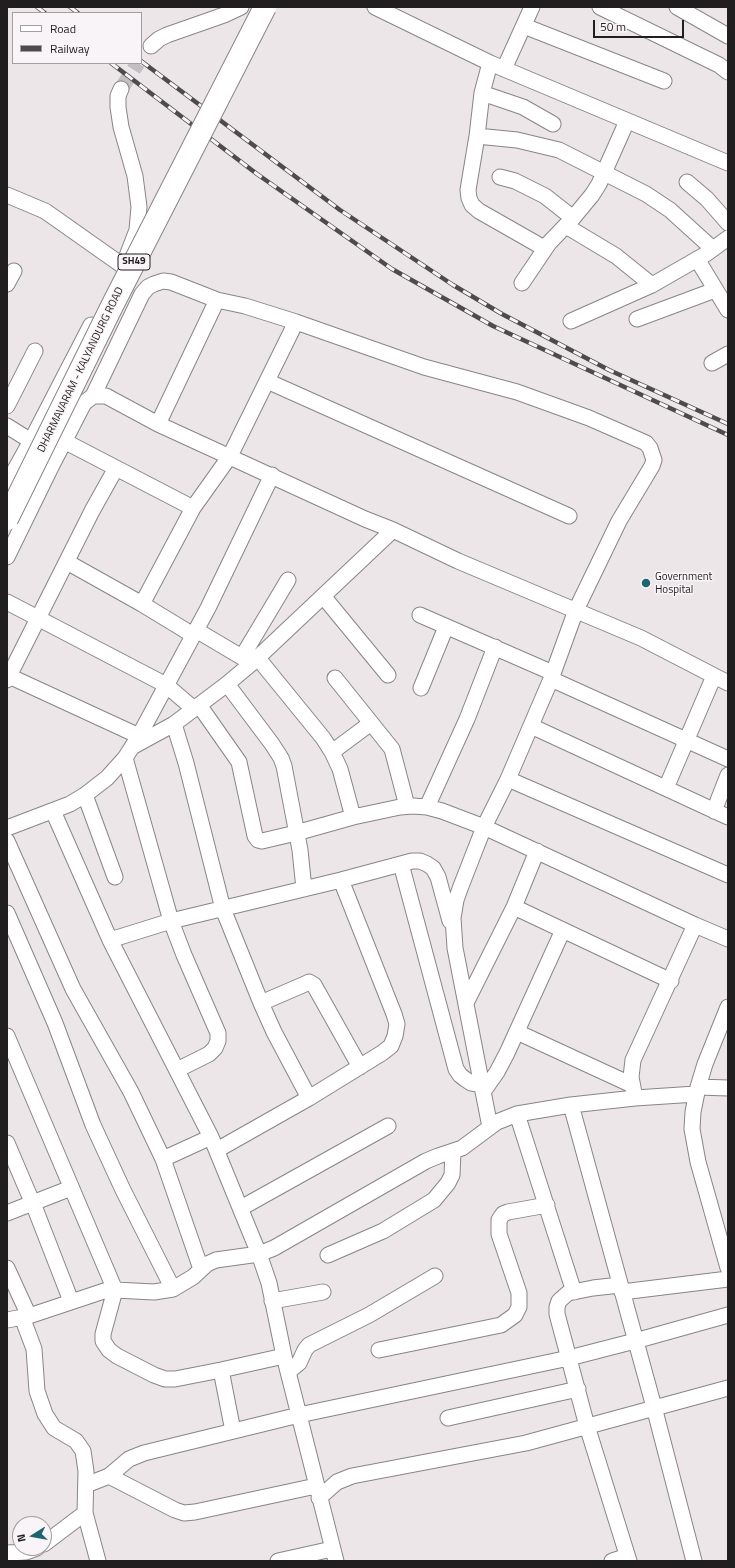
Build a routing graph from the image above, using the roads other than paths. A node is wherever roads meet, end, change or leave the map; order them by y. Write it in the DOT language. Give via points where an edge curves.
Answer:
graph roads {
  1 [pos="241,7"];
  2 [pos="265,7"];
  3 [pos="375,7"];
  4 [pos="532,7"];
  5 [pos="600,7"];
  6 [pos="677,7"];
  7 [pos="524,26"];
  8 [pos="728,36"];
  9 [pos="151,46"];
  10 [pos="490,63"];
  11 [pos="504,69"];
  12 [pos="728,72"];
  13 [pos="664,81"];
  14 [pos="121,89"];
  15 [pos="482,93"];
  16 [pos="627,121"];
  17 [pos="553,124"];
  18 [pos="477,136"];
  19 [pos="728,163"];
  20 [pos="604,173"];
  21 [pos="500,177"];
  22 [pos="688,182"];
  23 [pos="7,195"];
  24 [pos="570,222"];
  25 [pos="728,223"];
  26 [pos="728,238"];
  27 [pos="544,248"];
  28 [pos="713,249"];
  29 [pos="697,259"];
  30 [pos="123,266"];
  31 [pos="522,283"];
  32 [pos="652,285"];
  33 [pos="715,290"];
  34 [pos="217,300"];
  35 [pos="728,310"];
  36 [pos="637,319"];
  37 [pos="571,321"];
  38 [pos="296,322"];
  39 [pos="35,351"];
  40 [pos="728,354"];
  41 [pos="712,363"];
  42 [pos="267,381"];
  43 [pos="93,396"];
  44 [pos="7,406"];
  45 [pos="158,424"];
  46 [pos="7,426"];
  47 [pos="31,441"];
  48 [pos="64,441"];
  49 [pos="230,456"];
  50 [pos="116,468"];
  51 [pos="272,475"];
  52 [pos="7,484"];
  53 [pos="193,508"];
  54 [pos="569,516"];
  55 [pos="7,519"];
  56 [pos="393,530"];
  57 [pos="7,557"];
  58 [pos="67,562"];
  59 [pos="288,580"];
  60 [pos="323,596"];
  61 [pos="7,602"];
  62 [pos="142,604"];
  63 [pos="576,610"];
  64 [pos="420,615"];
  65 [pos="39,618"];
  66 [pos="446,627"];
  67 [pos="195,632"];
  68 [pos="495,647"];
  69 [pos="250,659"];
  70 [pos="388,675"];
  71 [pos="552,676"];
  72 [pos="8,678"];
  73 [pos="335,678"];
  74 [pos="723,678"];
  75 [pos="227,684"];
  76 [pos="166,685"];
  77 [pos="421,688"];
  78 [pos="196,707"];
  79 [pos="372,723"];
  80 [pos="174,724"];
  81 [pos="531,726"];
  82 [pos="686,739"];
  83 [pos="132,747"];
  84 [pos="332,752"];
  85 [pos="728,759"];
  86 [pos="728,775"];
  87 [pos="508,779"];
  88 [pos="666,788"];
  89 [pos="85,795"];
  90 [pos="407,806"];
  91 [pos="427,807"];
  92 [pos="53,811"];
  93 [pos="721,814"];
  94 [pos="353,817"];
  95 [pos="7,828"];
  96 [pos="484,828"];
  97 [pos="296,833"];
  98 [pos="7,841"];
  99 [pos="537,851"];
  100 [pos="401,864"];
  101 [pos="728,875"];
  102 [pos="115,877"];
  103 [pos="341,880"];
  104 [pos="304,889"];
  105 [pos="514,907"];
  106 [pos="223,909"];
  107 [pos="7,913"];
  108 [pos="171,921"];
  109 [pos="695,925"];
  110 [pos="563,930"];
  111 [pos="454,933"];
  112 [pos="728,939"];
  113 [pos="110,940"];
  114 [pos="670,981"];
  115 [pos="261,1003"];
  116 [pos="466,1003"];
  117 [pos="728,1007"];
  118 [pos="517,1032"];
  119 [pos="7,1036"];
  120 [pos="360,1067"];
  121 [pos="177,1070"];
  122 [pos="728,1088"];
  123 [pos="482,1089"];
  124 [pos="697,1090"];
  125 [pos="633,1092"];
  126 [pos="309,1098"];
  127 [pos="571,1105"];
  128 [pos="517,1114"];
  129 [pos="388,1126"];
  130 [pos="490,1127"];
  131 [pos="7,1143"];
  132 [pos="214,1143"];
  133 [pos="453,1152"];
  134 [pos="163,1159"];
  135 [pos="71,1188"];
  136 [pos="33,1203"];
  137 [pos="547,1205"];
  138 [pos="242,1208"];
  139 [pos="7,1213"];
  140 [pos="259,1254"];
  141 [pos="328,1255"];
  142 [pos="7,1268"];
  143 [pos="728,1268"];
  144 [pos="202,1269"];
  145 [pos="435,1276"];
  146 [pos="728,1279"];
  147 [pos="621,1288"];
  148 [pos="173,1289"];
  149 [pos="115,1290"];
  150 [pos="322,1292"];
  151 [pos="574,1292"];
  152 [pos="71,1301"];
  153 [pos="272,1302"];
  154 [pos="728,1315"];
  155 [pos="25,1316"];
  156 [pos="7,1320"];
  157 [pos="636,1341"];
  158 [pos="379,1350"];
  159 [pos="284,1356"];
  160 [pos="569,1358"];
  161 [pos="221,1370"];
  162 [pos="288,1372"];
  163 [pos="728,1388"];
  164 [pos="578,1389"];
  165 [pos="654,1407"];
  166 [pos="299,1415"];
  167 [pos="448,1418"];
  168 [pos="587,1426"];
  169 [pos="233,1431"];
  170 [pos="109,1476"];
  171 [pos="86,1485"];
  172 [pos="318,1492"];
  173 [pos="85,1513"];
  174 [pos="52,1538"];
  175 [pos="334,1555"];
  176 [pos="628,1558"];
  177 [pos="98,1561"];
  178 [pos="278,1561"];
  179 [pos="612,1561"];
  180 [pos="694,1561"];
  1 -- 9 [label="street" via="167,35"];
  2 -- 55 [label="main road, DHARMAVARAM - KALYANDURG ROAD / SH49, bridge" via="112,306"];
  3 -- 10 [label="street"];
  4 -- 7 [label="street"];
  5 -- 12 [label="street"];
  6 -- 8 [label="street"];
  7 -- 11 [label="street"];
  7 -- 13 [label="street"];
  10 -- 11 [label="street"];
  10 -- 15 [label="street"];
  11 -- 16 [label="street"];
  14 -- 30 [label="street" via="118,107 121,127 135,176 139,207 137,230"];
  15 -- 17 [label="street" via="523,107"];
  15 -- 18 [label="street"];
  16 -- 19 [label="street"];
  16 -- 20 [label="street"];
  18 -- 20 [label="street" via="517,140 559,150"];
  18 -- 27 [label="street" via="468,190 472,205"];
  20 -- 24 [label="street" via="592,195"];
  20 -- 28 [label="street" via="646,194 670,210"];
  21 -- 24 [label="street" via="515,180 545,196"];
  22 -- 25 [label="street"];
  23 -- 30 [label="street" via="45,211"];
  24 -- 27 [label="street"];
  24 -- 32 [label="street"];
  26 -- 28 [label="street"];
  27 -- 31 [label="street"];
  28 -- 29 [label="street"];
  29 -- 32 [label="street"];
  29 -- 33 [label="street"];
  30 -- 47 [label="street"];
  32 -- 37 [label="street"];
  33 -- 35 [label="street"];
  33 -- 36 [label="street"];
  34 -- 38 [label="street"];
  34 -- 43 [label="street" via="170,282 163,281 148,287 142,294"];
  34 -- 45 [label="street"];
  38 -- 42 [label="street"];
  38 -- 63 [label="street" via="424,367 517,392 589,418 646,443 654,460 652,466 620,521"];
  39 -- 44 [label="street"];
  40 -- 41 [label="street"];
  42 -- 49 [label="street"];
  42 -- 54 [label="street"];
  43 -- 45 [label="street" via="106,396"];
  43 -- 48 [label="street" via="84,403"];
  45 -- 49 [label="street"];
  46 -- 47 [label="street"];
  47 -- 52 [label="street"];
  48 -- 50 [label="street"];
  48 -- 57 [label="street"];
  49 -- 51 [label="street"];
  49 -- 53 [label="street"];
  50 -- 53 [label="street"];
  50 -- 58 [label="street"];
  51 -- 56 [label="street"];
  51 -- 67 [label="street"];
  53 -- 62 [label="street"];
  56 -- 60 [label="street"];
  56 -- 63 [label="street" via="458,561"];
  58 -- 62 [label="street"];
  58 -- 65 [label="street"];
  59 -- 69 [label="street"];
  60 -- 69 [label="street"];
  60 -- 70 [label="street"];
  61 -- 65 [label="street"];
  62 -- 67 [label="street"];
  63 -- 71 [label="street"];
  63 -- 74 [label="street"];
  64 -- 66 [label="street"];
  65 -- 72 [label="street"];
  65 -- 76 [label="street"];
  66 -- 68 [label="street"];
  66 -- 77 [label="street"];
  67 -- 69 [label="street"];
  67 -- 76 [label="street"];
  68 -- 71 [label="street"];
  68 -- 91 [label="street" via="467,718"];
  69 -- 75 [label="street"];
  69 -- 84 [label="street" via="320,734"];
  71 -- 81 [label="street"];
  71 -- 82 [label="street"];
  72 -- 83 [label="street"];
  73 -- 79 [label="street"];
  74 -- 82 [label="street"];
  75 -- 78 [label="street"];
  75 -- 97 [label="street" via="281,758"];
  76 -- 78 [label="street"];
  76 -- 83 [label="street"];
  78 -- 80 [label="street"];
  78 -- 97 [label="street" via="239,762 258,840"];
  79 -- 84 [label="street"];
  79 -- 90 [label="street" via="392,748"];
  80 -- 83 [label="street"];
  80 -- 106 [label="street"];
  81 -- 87 [label="street"];
  81 -- 88 [label="street"];
  82 -- 85 [label="street"];
  82 -- 88 [label="street"];
  83 -- 89 [label="street" via="107,778"];
  83 -- 108 [label="street"];
  84 -- 94 [label="street" via="340,769"];
  86 -- 93 [label="street"];
  87 -- 96 [label="street"];
  87 -- 101 [label="street"];
  88 -- 93 [label="street"];
  89 -- 92 [label="street"];
  89 -- 102 [label="street"];
  90 -- 91 [label="street"];
  90 -- 94 [label="street"];
  91 -- 96 [label="street"];
  92 -- 95 [label="street"];
  92 -- 113 [label="street"];
  94 -- 97 [label="street"];
  96 -- 99 [label="street"];
  96 -- 111 [label="street" via="456,900"];
  97 -- 104 [label="street"];
  98 -- 134 [label="street" via="73,989 132,1092"];
  99 -- 105 [label="street"];
  99 -- 109 [label="street"];
  100 -- 103 [label="street"];
  100 -- 111 [label="street" via="420,861 433,868"];
  100 -- 123 [label="street" via="456,1068 460,1075"];
  103 -- 104 [label="street"];
  103 -- 120 [label="street" via="397,1024 391,1046"];
  104 -- 106 [label="street"];
  105 -- 110 [label="street"];
  105 -- 116 [label="street"];
  106 -- 108 [label="street"];
  106 -- 115 [label="street"];
  107 -- 148 [label="street" via="55,1023 93,1125"];
  108 -- 113 [label="street"];
  108 -- 121 [label="street" via="216,1026 218,1041 209,1054"];
  109 -- 112 [label="street"];
  109 -- 114 [label="street"];
  110 -- 114 [label="street"];
  110 -- 118 [label="street"];
  111 -- 116 [label="street"];
  113 -- 121 [label="street"];
  114 -- 125 [label="street" via="636,1052 631,1068"];
  115 -- 120 [label="street" via="309,982 314,985"];
  115 -- 126 [label="street"];
  116 -- 123 [label="street"];
  117 -- 124 [label="street"];
  118 -- 123 [label="street" via="497,1072"];
  118 -- 125 [label="street"];
  119 -- 135 [label="street"];
  120 -- 126 [label="street"];
  121 -- 132 [label="street"];
  122 -- 124 [label="street"];
  123 -- 130 [label="street"];
  124 -- 125 [label="street"];
  124 -- 143 [label="street" via="692,1129 695,1147"];
  125 -- 127 [label="street"];
  126 -- 132 [label="street"];
  127 -- 128 [label="street"];
  127 -- 147 [label="street"];
  128 -- 130 [label="street"];
  128 -- 137 [label="street"];
  129 -- 138 [label="street"];
  130 -- 133 [label="street" via="470,1143"];
  131 -- 136 [label="street"];
  132 -- 134 [label="street"];
  132 -- 138 [label="street"];
  133 -- 140 [label="street" via="426,1161 286,1242"];
  133 -- 141 [label="street" via="452,1175 434,1200 379,1233"];
  134 -- 144 [label="street"];
  135 -- 136 [label="street"];
  135 -- 149 [label="street"];
  136 -- 139 [label="street"];
  136 -- 152 [label="street"];
  137 -- 151 [label="street"];
  137 -- 158 [label="street" via="508,1212 499,1220 499,1234 519,1293 519,1307 515,1315 501,1325"];
  138 -- 140 [label="street"];
  140 -- 144 [label="street" via="216,1260"];
  140 -- 153 [label="street"];
  142 -- 155 [label="street"];
  144 -- 148 [label="street"];
  145 -- 162 [label="street" via="369,1315 309,1345 299,1363"];
  146 -- 147 [label="street"];
  147 -- 151 [label="street" via="593,1288"];
  147 -- 157 [label="street"];
  148 -- 149 [label="street" via="154,1292"];
  149 -- 152 [label="street"];
  149 -- 161 [label="street" via="102,1334 109,1350 165,1379"];
  150 -- 153 [label="street"];
  151 -- 160 [label="street" via="564,1295 557,1307"];
  152 -- 155 [label="street"];
  153 -- 159 [label="street"];
  154 -- 157 [label="street"];
  155 -- 156 [label="street"];
  155 -- 171 [label="street" via="34,1349 37,1390 42,1406 54,1428 81,1446 85,1458"];
  157 -- 160 [label="street"];
  157 -- 165 [label="street"];
  159 -- 161 [label="street"];
  159 -- 162 [label="street"];
  160 -- 164 [label="street"];
  160 -- 166 [label="street"];
  161 -- 169 [label="street"];
  162 -- 166 [label="street"];
  163 -- 165 [label="street"];
  164 -- 167 [label="street"];
  164 -- 168 [label="street"];
  165 -- 168 [label="street"];
  165 -- 180 [label="street"];
  166 -- 169 [label="street"];
  166 -- 172 [label="street"];
  168 -- 172 [label="street" via="526,1443 352,1476"];
  168 -- 176 [label="street"];
  169 -- 170 [label="street" via="134,1457"];
  170 -- 171 [label="street"];
  170 -- 172 [label="street" via="175,1510 184,1512"];
  171 -- 173 [label="street"];
  172 -- 175 [label="street"];
  173 -- 174 [label="street"];
  173 -- 177 [label="street"];
  175 -- 178 [label="street"];
  176 -- 179 [label="street"];
}
